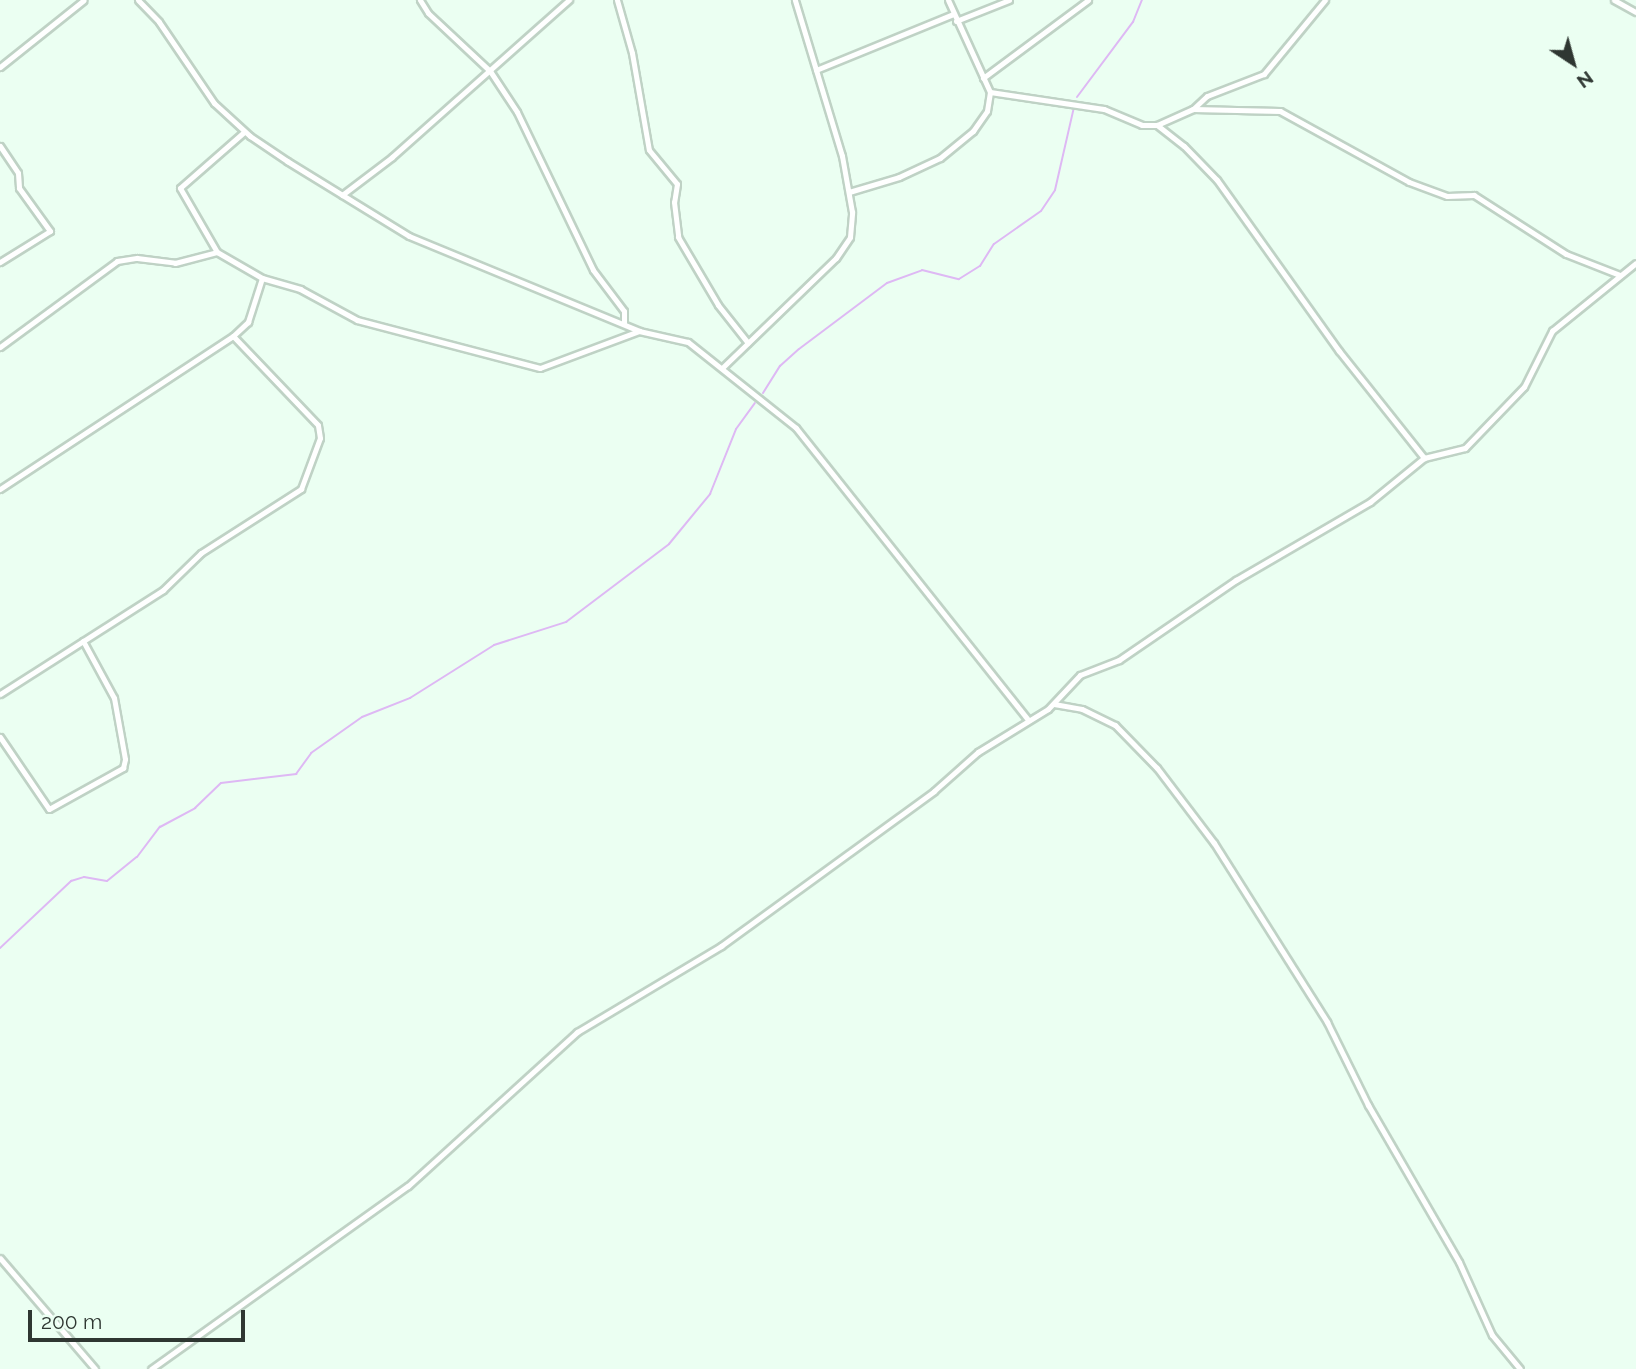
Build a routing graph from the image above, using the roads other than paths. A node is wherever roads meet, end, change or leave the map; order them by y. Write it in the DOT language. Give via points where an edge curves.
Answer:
graph roads {
  1 [pos="83,0"];
  2 [pos="138,0"];
  3 [pos="420,0"];
  4 [pos="569,0"];
  5 [pos="617,0"];
  6 [pos="795,0"];
  7 [pos="948,0"];
  8 [pos="1009,0"];
  9 [pos="1088,0"];
  10 [pos="1325,0"];
  11 [pos="1614,0"];
  12 [pos="1636,12"];
  13 [pos="953,14"];
  14 [pos="956,20"];
  15 [pos="0,67"];
  16 [pos="816,70"];
  17 [pos="490,71"];
  18 [pos="983,78"];
  19 [pos="990,92"];
  20 [pos="1193,109"];
  21 [pos="1157,125"];
  22 [pos="244,132"];
  23 [pos="0,146"];
  24 [pos="849,192"];
  25 [pos="342,195"];
  26 [pos="217,252"];
  27 [pos="0,262"];
  28 [pos="1636,263"];
  29 [pos="1620,275"];
  30 [pos="262,278"];
  31 [pos="624,324"];
  32 [pos="639,331"];
  33 [pos="233,336"];
  34 [pos="748,343"];
  35 [pos="0,347"];
  36 [pos="722,368"];
  37 [pos="1424,458"];
  38 [pos="0,489"];
  39 [pos="83,641"];
  40 [pos="0,694"];
  41 [pos="1054,704"];
  42 [pos="1028,720"];
  43 [pos="0,737"];
  44 [pos="0,1258"];
  45 [pos="95,1369"];
  46 [pos="151,1369"];
  47 [pos="1520,1369"];
  1 -- 15 [label="street"];
  2 -- 22 [label="street" via="159,22 208,96"];
  3 -- 17 [label="street"];
  4 -- 17 [label="street"];
  5 -- 34 [label="street" via="632,53 649,150 677,184 674,202 681,244"];
  6 -- 16 [label="street"];
  7 -- 13 [label="street"];
  8 -- 14 [label="street"];
  9 -- 18 [label="street"];
  10 -- 20 [label="street" via="1264,74 1207,96"];
  11 -- 12 [label="street"];
  13 -- 14 [label="street"];
  13 -- 16 [label="street"];
  14 -- 18 [label="street"];
  16 -- 24 [label="street"];
  17 -- 25 [label="street"];
  17 -- 31 [label="street" via="517,112 593,270 622,307"];
  18 -- 19 [label="street"];
  19 -- 21 [label="street" via="1037,102 1084,104 1142,125"];
  19 -- 24 [label="street" via="981,121 950,151 899,177"];
  20 -- 21 [label="street"];
  20 -- 29 [label="street" via="1280,111 1409,182 1447,195 1474,195 1566,254"];
  21 -- 37 [label="street" via="1217,180 1345,358"];
  22 -- 25 [label="street"];
  22 -- 26 [label="street" via="180,188"];
  23 -- 27 [label="street" via="18,173 19,188 50,231"];
  24 -- 34 [label="street" via="852,225 845,247"];
  25 -- 31 [label="street" via="431,247"];
  26 -- 30 [label="street"];
  26 -- 35 [label="street" via="176,263 137,258 117,261"];
  28 -- 29 [label="street"];
  29 -- 37 [label="street" via="1552,331 1524,387 1474,441 1455,453"];
  30 -- 32 [label="street" via="300,289 368,324 540,368"];
  30 -- 33 [label="street" via="248,321"];
  31 -- 32 [label="street"];
  32 -- 36 [label="street" via="688,342"];
  33 -- 38 [label="street"];
  33 -- 39 [label="street" via="318,425 320,438 304,484 201,553 163,590"];
  34 -- 36 [label="street"];
  36 -- 42 [label="street" via="786,418 822,458"];
  37 -- 41 [label="street" via="1370,502 1236,580 1119,660 1080,676"];
  39 -- 40 [label="street"];
  39 -- 43 [label="street" via="114,698 123,768 49,810 41,805"];
  41 -- 42 [label="street"];
  41 -- 47 [label="street" via="1082,709 1115,725 1157,768 1213,843 1327,1022 1368,1105 1459,1262 1492,1335"];
  42 -- 46 [label="street" via="978,752 934,791 721,946 577,1032 408,1186"];
  44 -- 45 [label="street"];
}
